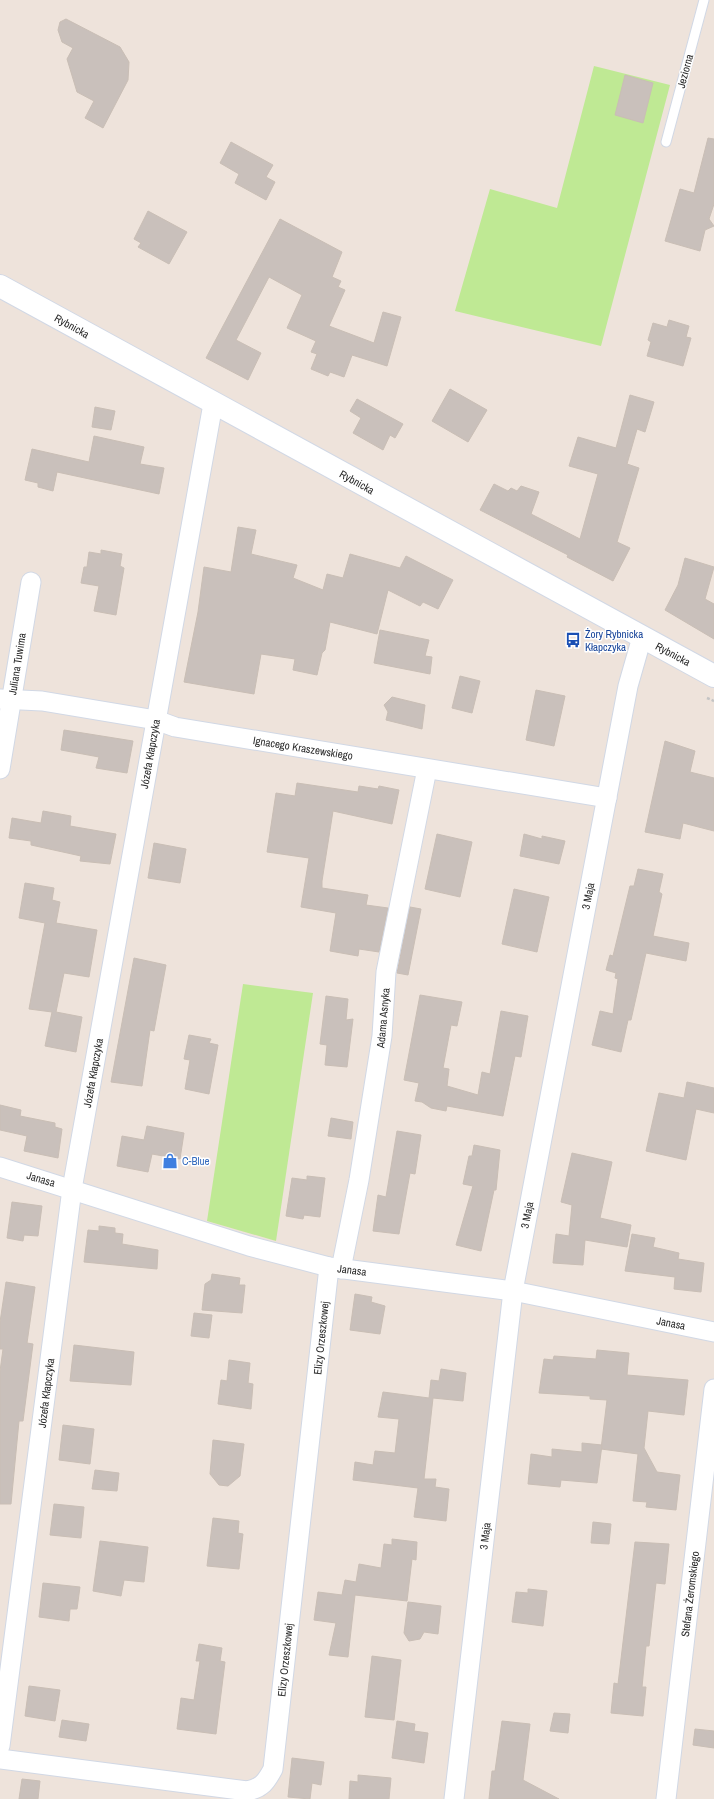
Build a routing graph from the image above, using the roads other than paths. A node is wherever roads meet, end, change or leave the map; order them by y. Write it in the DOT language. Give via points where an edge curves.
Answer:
graph roads {
  1 [pos="704,0"];
  2 [pos="666,142"];
  3 [pos="0,286"];
  4 [pos="213,404"];
  5 [pos="31,582"];
  6 [pos="642,637"];
  7 [pos="714,676"];
  8 [pos="6,699"];
  9 [pos="156,720"];
  10 [pos="427,768"];
  11 [pos="0,769"];
  12 [pos="607,798"];
  13 [pos="0,1167"];
  14 [pos="72,1189"];
  15 [pos="335,1268"];
  16 [pos="513,1291"];
  17 [pos="714,1332"];
  18 [pos="714,1389"];
  19 [pos="0,1746"];
  20 [pos="0,1759"];
  21 [pos="454,1799"];
  22 [pos="666,1799"];
  1 -- 2 [label="lane, Jeziorna"];
  3 -- 4 [label="street, Rybnicka"];
  4 -- 6 [label="street, Rybnicka"];
  4 -- 9 [label="street, Józefa Kłapczyka"];
  5 -- 8 [label="street, Juliana Tuwima"];
  6 -- 7 [label="street, Rybnicka"];
  6 -- 12 [label="street, 3 Maja" via="628,686"];
  8 -- 9 [label="street, Ignacego Kraszewskiego" via="42,701"];
  8 -- 11 [label="street, Juliana Tuwima"];
  9 -- 10 [label="street, Ignacego Kraszewskiego" via="175,727"];
  9 -- 14 [label="street, Józefa Kłapczyka"];
  10 -- 12 [label="street, Ignacego Kraszewskiego"];
  10 -- 15 [label="street, Adama Asnyka" via="386,972 382,1036 359,1180"];
  12 -- 16 [label="street, 3 Maja"];
  13 -- 14 [label="street, Janasa"];
  14 -- 15 [label="street, Janasa" via="249,1246"];
  14 -- 19 [label="street, Józefa Kłapczyka"];
  15 -- 16 [label="street, Janasa"];
  15 -- 20 [label="street, Elizy Orzeszkowej" via="273,1769 266,1783 247,1790"];
  16 -- 17 [label="street, Janasa"];
  16 -- 21 [label="street, 3 Maja"];
  18 -- 22 [label="street, Stefana Żeromskiego"];
}
